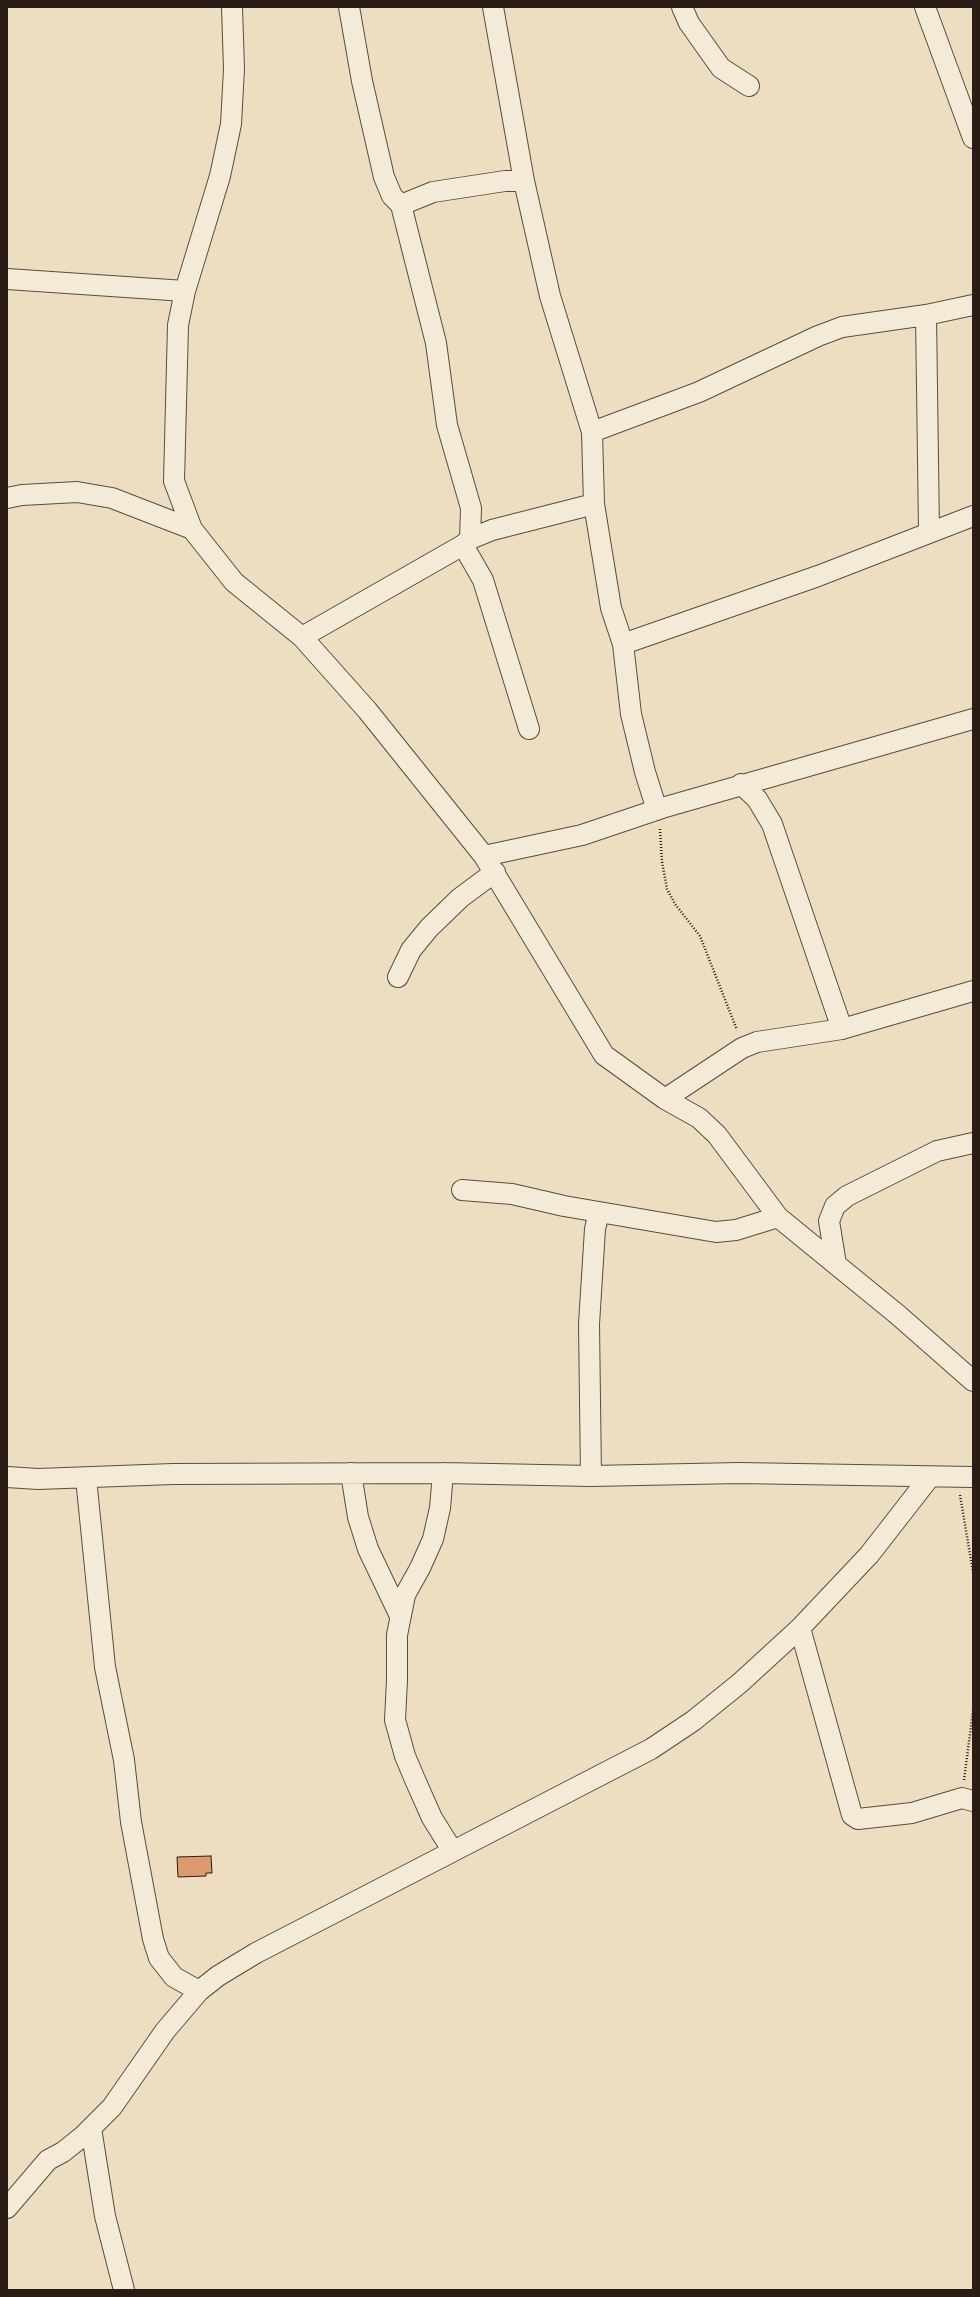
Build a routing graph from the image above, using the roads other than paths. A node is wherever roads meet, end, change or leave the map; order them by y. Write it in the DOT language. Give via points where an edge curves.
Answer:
graph roads {
  1 [pos="232,7"];
  2 [pos="349,7"];
  3 [pos="493,7"];
  4 [pos="682,7"];
  5 [pos="926,7"];
  6 [pos="749,86"];
  7 [pos="973,138"];
  8 [pos="524,181"];
  9 [pos="401,205"];
  10 [pos="7,279"];
  11 [pos="185,291"];
  12 [pos="973,305"];
  13 [pos="926,315"];
  14 [pos="592,432"];
  15 [pos="7,498"];
  16 [pos="594,504"];
  17 [pos="973,516"];
  18 [pos="192,529"];
  19 [pos="929,532"];
  20 [pos="466,542"];
  21 [pos="302,637"];
  22 [pos="623,644"];
  23 [pos="973,719"];
  24 [pos="529,729"];
  25 [pos="741,784"];
  26 [pos="659,809"];
  27 [pos="489,864"];
  28 [pos="398,977"];
  29 [pos="973,991"];
  30 [pos="842,1030"];
  31 [pos="666,1099"];
  32 [pos="973,1143"];
  33 [pos="462,1190"];
  34 [pos="599,1212"];
  35 [pos="778,1217"];
  36 [pos="836,1264"];
  37 [pos="973,1382"];
  38 [pos="351,1473"];
  39 [pos="443,1473"];
  40 [pos="591,1476"];
  41 [pos="7,1477"];
  42 [pos="965,1477"];
  43 [pos="86,1478"];
  44 [pos="929,1478"];
  45 [pos="400,1616"];
  46 [pos="800,1628"];
  47 [pos="967,1800"];
  48 [pos="452,1850"];
  49 [pos="199,1991"];
  50 [pos="91,2128"];
  51 [pos="7,2208"];
  52 [pos="124,2290"];
  1 -- 11 [label="street" via="234,69 230,124 220,176"];
  2 -- 9 [label="street" via="362,81 384,177 392,196"];
  3 -- 8 [label="street"];
  4 -- 6 [label="street" via="689,24 721,68"];
  5 -- 7 [label="street"];
  8 -- 9 [label="street" via="506,181 433,192"];
  8 -- 14 [label="street" via="550,296"];
  9 -- 20 [label="street" via="436,343 447,425 471,508"];
  10 -- 11 [label="street"];
  11 -- 18 [label="street" via="178,325 174,481"];
  12 -- 13 [label="street"];
  13 -- 14 [label="street" via="842,328 818,336 699,392"];
  13 -- 19 [label="street"];
  14 -- 16 [label="street"];
  15 -- 18 [label="street" via="77,492 105,496"];
  16 -- 20 [label="street" via="492,530"];
  16 -- 22 [label="street" via="611,608"];
  17 -- 19 [label="street"];
  18 -- 21 [label="street" via="234,582"];
  19 -- 22 [label="street" via="818,576"];
  20 -- 21 [label="street"];
  20 -- 24 [label="street" via="483,580"];
  21 -- 27 [label="street" via="367,710"];
  22 -- 26 [label="street" via="631,714 645,772"];
  23 -- 25 [label="street"];
  25 -- 26 [label="street"];
  25 -- 30 [label="street" via="757,799 772,824"];
  26 -- 27 [label="street"];
  27 -- 28 [label="street" via="411,950"];
  27 -- 31 [label="street" via="604,1055"];
  29 -- 30 [label="street"];
  30 -- 31 [label="street" via="757,1042 742,1048"];
  31 -- 35 [label="street" via="699,1118 717,1135"];
  32 -- 36 [label="street" via="936,1151 847,1196 835,1206 829,1221"];
  33 -- 34 [label="street" via="512,1194"];
  34 -- 35 [label="street" via="716,1232 736,1230"];
  34 -- 40 [label="street" via="595,1229 589,1324"];
  35 -- 36 [label="street"];
  36 -- 37 [label="street"];
  38 -- 39 [label="street"];
  38 -- 43 [label="street" via="172,1474"];
  38 -- 45 [label="street" via="358,1517 368,1549"];
  39 -- 40 [label="street"];
  39 -- 45 [label="street" via="440,1508 433,1539 405,1595"];
  40 -- 44 [label="street" via="739,1473"];
  41 -- 43 [label="street"];
  42 -- 44 [label="street"];
  43 -- 49 [label="street" via="105,1667 124,1760 131,1822 153,1939 159,1958 174,1977"];
  44 -- 46 [label="street" via="869,1554"];
  45 -- 48 [label="street" via="396,1635 398,1680 395,1720 405,1756 416,1782 432,1818"];
  46 -- 47 [label="street" via="852,1815 858,1819 912,1814"];
  46 -- 48 [label="street" via="734,1688 693,1721 651,1749 554,1801"];
  48 -- 49 [label="street" via="370,1896 256,1953"];
  49 -- 50 [label="street" via="165,2031 112,2107"];
  50 -- 51 [label="street" via="63,2152 48,2160"];
  50 -- 52 [label="street" via="105,2216"];
}
